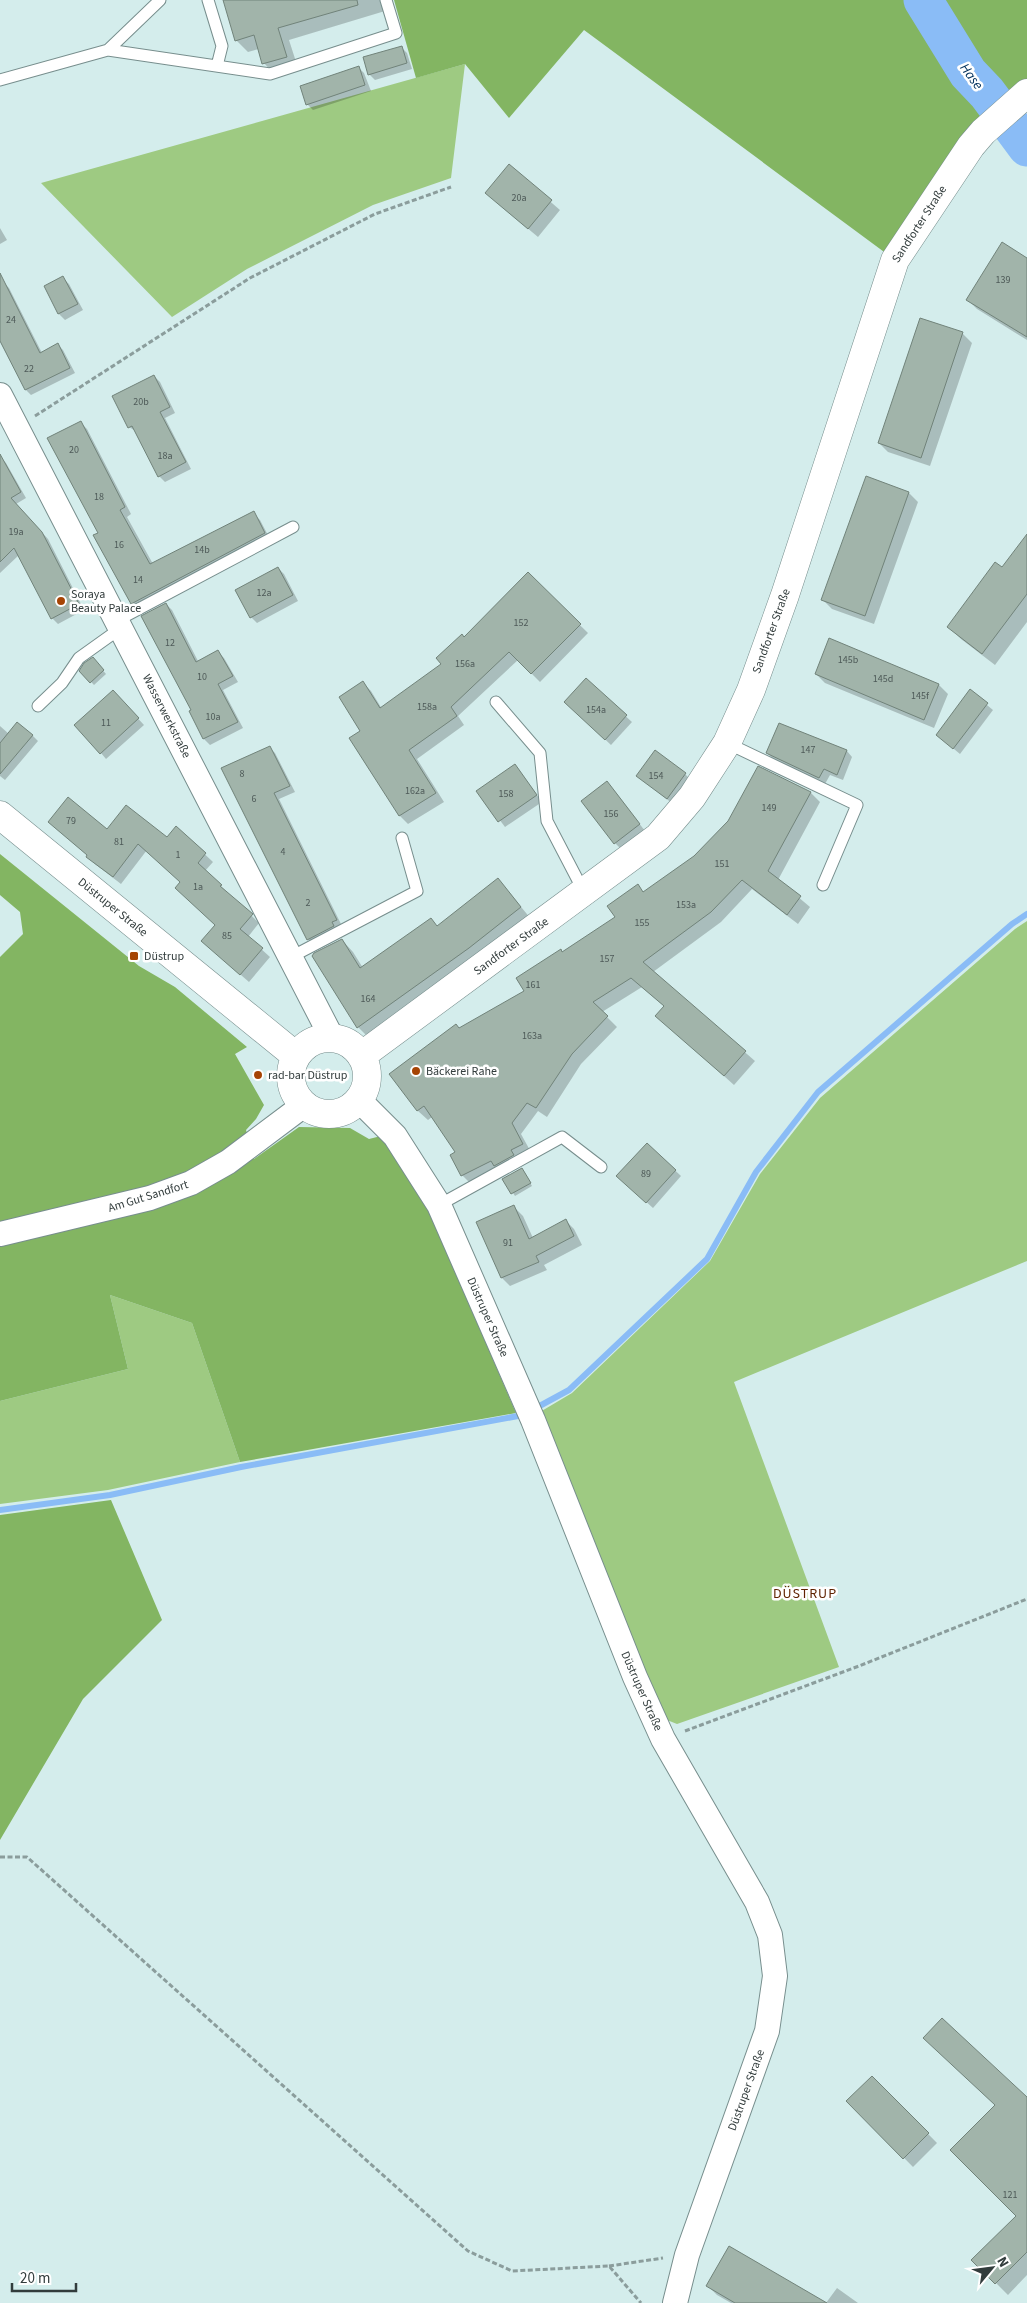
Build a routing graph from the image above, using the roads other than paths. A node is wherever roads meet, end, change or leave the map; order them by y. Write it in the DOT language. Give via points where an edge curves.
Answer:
graph roads {
  1 [pos="160,0"];
  2 [pos="208,0"];
  3 [pos="386,0"];
  4 [pos="108,50"];
  5 [pos="216,66"];
  6 [pos="0,80"];
  7 [pos="1027,93"];
  8 [pos="0,395"];
  9 [pos="293,527"];
  10 [pos="120,624"];
  11 [pos="496,702"];
  12 [pos="38,706"];
  13 [pos="727,743"];
  14 [pos="0,815"];
  15 [pos="402,838"];
  16 [pos="823,885"];
  17 [pos="584,892"];
  18 [pos="291,957"];
  19 [pos="332,1038"];
  20 [pos="296,1056"];
  21 [pos="362,1056"];
  22 [pos="359,1100"];
  23 [pos="304,1105"];
  24 [pos="601,1167"];
  25 [pos="439,1205"];
  26 [pos="4,1226"];
  27 [pos="675,2303"];
  1 -- 4 [label="lane"];
  2 -- 5 [label="lane" via="222,46"];
  3 -- 5 [label="lane" via="396,32 270,74"];
  4 -- 5 [label="lane"];
  4 -- 6 [label="lane"];
  7 -- 13 [label="street, Sandforter Straße" via="970,146 894,260 785,595 751,690"];
  8 -- 10 [label="street, Wasserwerkstraße"];
  9 -- 10 [label="lane"];
  10 -- 12 [label="lane" via="78,658 62,683"];
  10 -- 18 [label="street, Wasserwerkstraße"];
  11 -- 17 [label="lane" via="540,752 547,821"];
  13 -- 16 [label="lane" via="857,805"];
  13 -- 17 [label="street, Sandforter Straße" via="692,798 658,837"];
  14 -- 20 [label="street, Düstruper Straße"];
  15 -- 18 [label="lane" via="417,891"];
  17 -- 21 [label="street, Sandforter Straße"];
  18 -- 19 [label="street, Wasserwerkstraße"];
  19 -- 20 [label="street" via="311,1042"];
  19 -- 21 [label="street" via="344,1040"];
  20 -- 23 [label="street" via="290,1076 292,1087"];
  21 -- 22 [label="street" via="367,1079"];
  22 -- 23 [label="street" via="338,1113 326,1114"];
  22 -- 25 [label="street, Düstruper Straße" via="395,1136"];
  23 -- 26 [label="street, Am Gut Sandfort" via="228,1162 191,1183 150,1198"];
  24 -- 25 [label="lane" via="562,1137"];
  25 -- 27 [label="street, Düstruper Straße" via="529,1411 663,1740 757,1902 770,1936 775,1976 767,2031 686,2255"];
}
